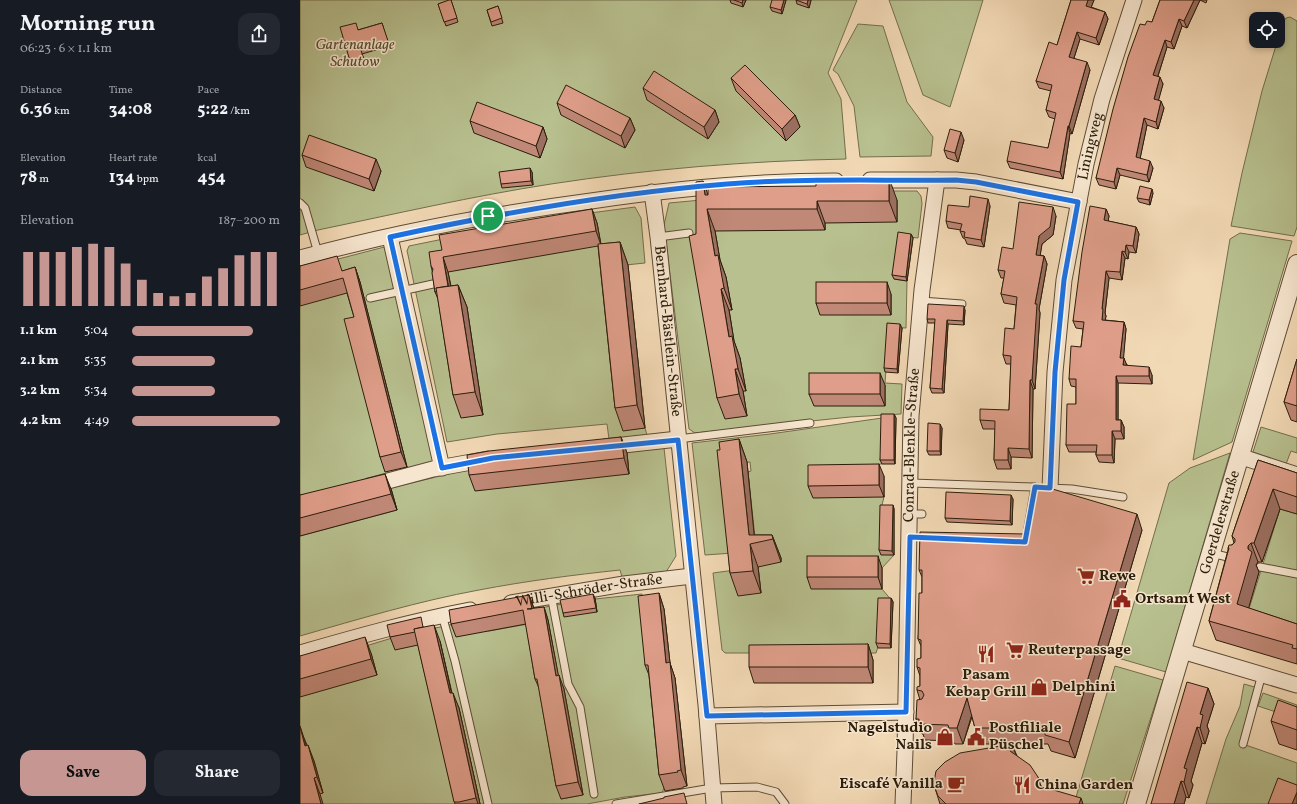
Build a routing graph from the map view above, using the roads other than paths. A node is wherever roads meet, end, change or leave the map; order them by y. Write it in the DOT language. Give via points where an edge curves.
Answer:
graph roads {
  1 [pos="1134,0"];
  2 [pos="938,180"];
  3 [pos="652,192"];
  4 [pos="1078,202"];
  5 [pos="300,203"];
  6 [pos="688,233"];
  7 [pos="390,237"];
  8 [pos="658,237"];
  9 [pos="318,253"];
  10 [pos="300,258"];
  11 [pos="1297,264"];
  12 [pos="433,284"];
  13 [pos="402,291"];
  14 [pos="370,298"];
  15 [pos="921,301"];
  16 [pos="962,304"];
  17 [pos="810,423"];
  18 [pos="678,440"];
  19 [pos="588,449"];
  20 [pos="1239,456"];
  21 [pos="501,457"];
  22 [pos="442,468"];
  23 [pos="1297,474"];
  24 [pos="910,482"];
  25 [pos="1035,487"];
  26 [pos="1050,488"];
  27 [pos="358,489"];
  28 [pos="1123,497"];
  29 [pos="1026,536"];
  30 [pos="1211,553"];
  31 [pos="1237,560"];
  32 [pos="1260,567"];
  33 [pos="1297,574"];
  34 [pos="692,576"];
  35 [pos="551,595"];
  36 [pos="497,605"];
  37 [pos="481,608"];
  38 [pos="442,615"];
  39 [pos="1182,651"];
  40 [pos="300,653"];
  41 [pos="1262,674"];
  42 [pos="1297,685"];
  43 [pos="909,712"];
  44 [pos="707,716"];
  45 [pos="1243,744"];
  46 [pos="712,788"];
  47 [pos="594,794"];
  48 [pos="488,804"];
  49 [pos="616,804"];
  50 [pos="714,804"];
  51 [pos="785,804"];
  52 [pos="903,804"];
  53 [pos="1136,804"];
  1 -- 4 [label="street, Liningweg" via="1102,100"];
  2 -- 3 [label="street" via="728,184"];
  2 -- 4 [label="street" via="976,182"];
  2 -- 15 [label="street, Conrad-Blenkle-Straße"];
  3 -- 7 [label="street" via="524,210"];
  3 -- 8 [label="street, Bernhard-Bästlein-Straße"];
  4 -- 26 [label="street, Liningweg" via="1064,280 1057,349"];
  5 -- 9 [label="lane" via="305,208"];
  6 -- 8 [label="lane"];
  7 -- 9 [label="street"];
  7 -- 13 [label="street"];
  8 -- 18 [label="street, Bernhard-Bästlein-Straße"];
  9 -- 10 [label="street"];
  11 -- 20 [label="street, Goerdelerstraße"];
  12 -- 13 [label="lane"];
  13 -- 14 [label="lane"];
  13 -- 22 [label="street"];
  15 -- 16 [label="lane"];
  15 -- 24 [label="street, Conrad-Blenkle-Straße" via="911,416"];
  17 -- 18 [label="lane"];
  18 -- 19 [label="street"];
  18 -- 34 [label="street, Bernhard-Bästlein-Straße"];
  20 -- 23 [label="street"];
  20 -- 30 [label="street, Goerdelerstraße"];
  21 -- 22 [label="street"];
  22 -- 27 [label="street"];
  24 -- 25 [label="lane"];
  24 -- 43 [label="street, Conrad-Blenkle-Straße" via="916,514 913,537"];
  25 -- 26 [label="lane"];
  25 -- 29 [label="lane"];
  26 -- 28 [label="lane"];
  30 -- 31 [label="lane"];
  30 -- 39 [label="street, Goerdelerstraße"];
  32 -- 33 [label="lane"];
  34 -- 35 [label="street, Willi-Schröder-Straße"];
  34 -- 44 [label="street, Bernhard-Bästlein-Straße"];
  35 -- 36 [label="street, Willi-Schröder-Straße"];
  35 -- 47 [label="lane" via="568,684 580,707"];
  37 -- 38 [label="street"];
  38 -- 40 [label="street"];
  38 -- 48 [label="lane"];
  39 -- 41 [label="street"];
  39 -- 53 [label="street, Goerdelerstraße"];
  41 -- 42 [label="street"];
  41 -- 45 [label="lane"];
  43 -- 44 [label="street"];
  43 -- 52 [label="street, Conrad-Blenkle-Straße"];
  44 -- 46 [label="street, Bernhard-Bästlein-Straße"];
  46 -- 49 [label="lane"];
  46 -- 50 [label="street, Bernhard-Bästlein-Straße"];
  46 -- 51 [label="lane" via="756,786 776,792"];
}
